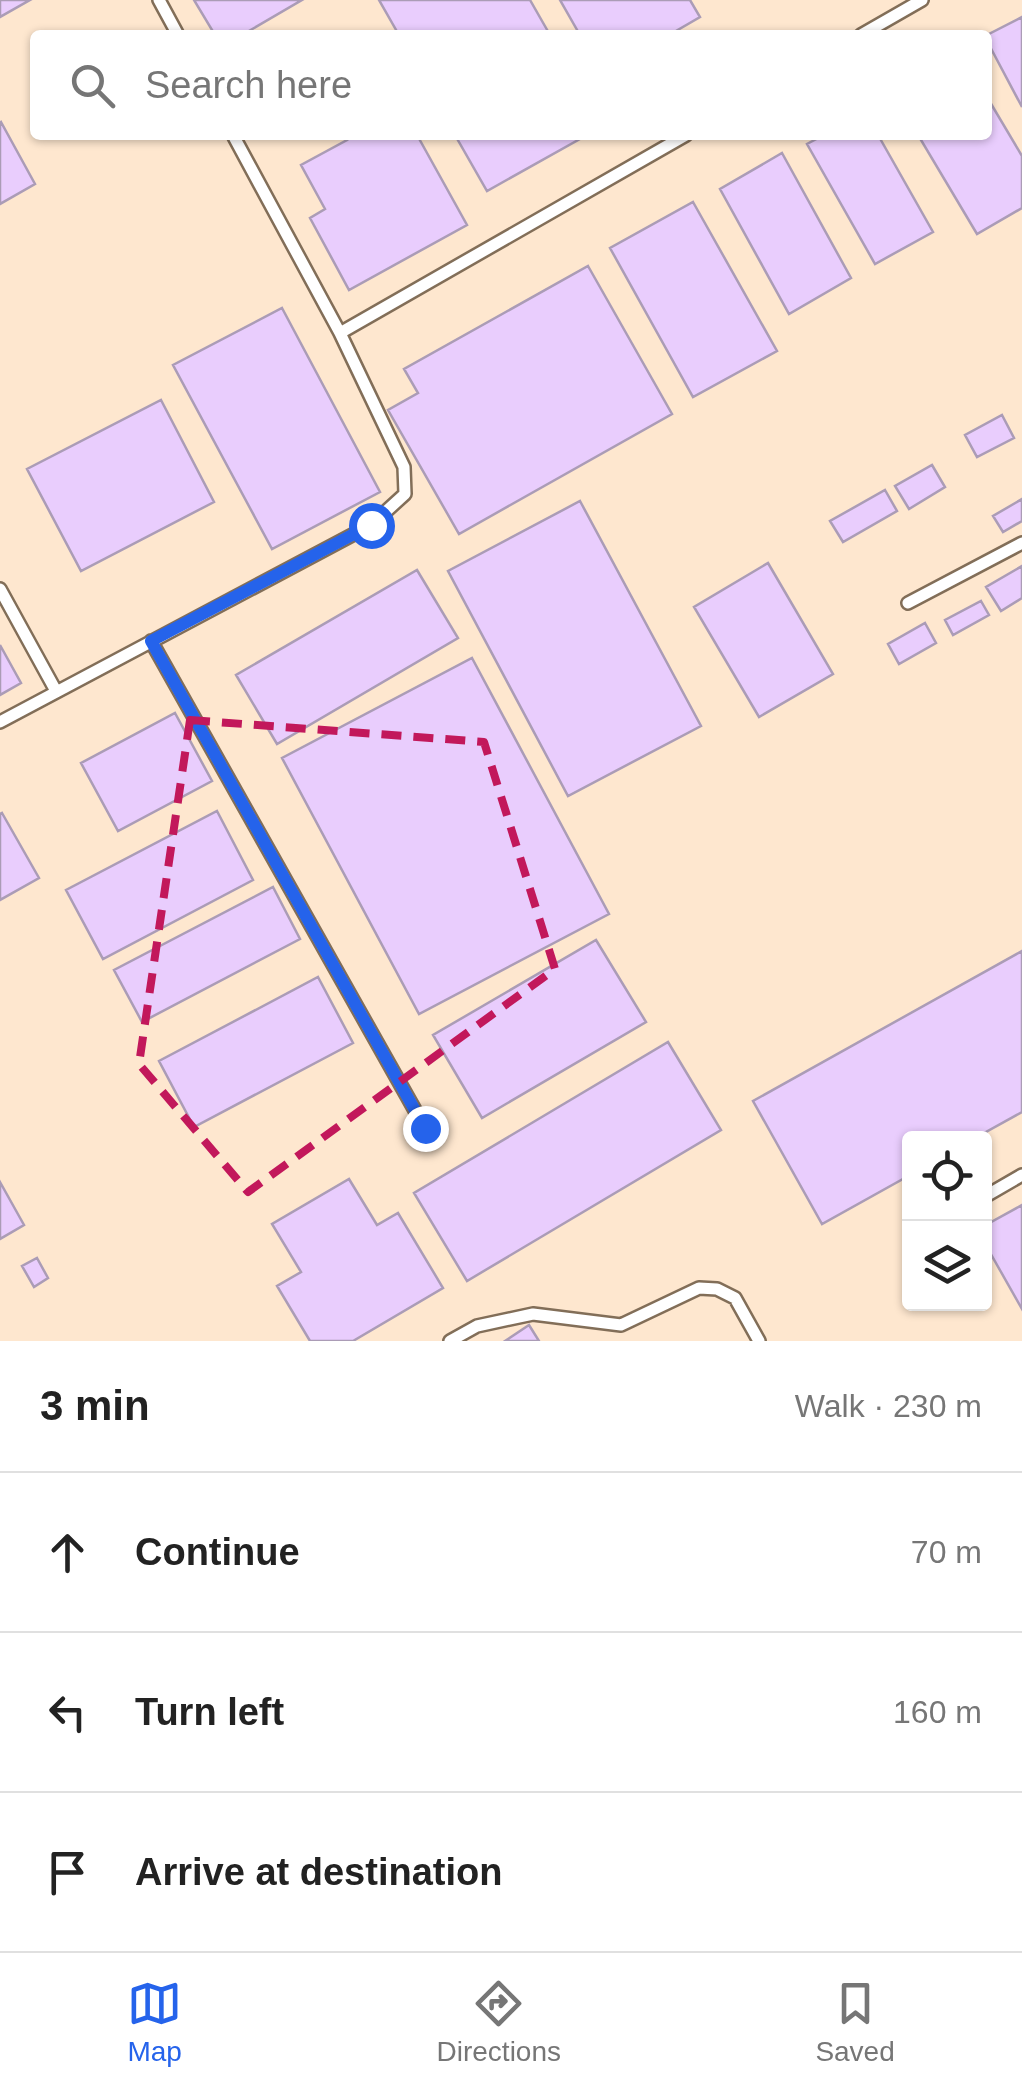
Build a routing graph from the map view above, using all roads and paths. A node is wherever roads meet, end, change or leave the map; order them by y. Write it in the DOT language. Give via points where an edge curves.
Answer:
graph roads {
  1 [pos="160,0"];
  2 [pos="922,0"];
  3 [pos="175,30"];
  4 [pos="870,30"];
  5 [pos="236,140"];
  6 [pos="677,140"];
  7 [pos="340,332"];
  8 [pos="1022,544"];
  9 [pos="0,589"];
  10 [pos="908,603"];
  11 [pos="151,641"];
  12 [pos="56,691"];
  13 [pos="0,722"];
  14 [pos="425,1128"];
  15 [pos="1022,1175"];
  16 [pos="992,1192"];
  17 [pos="450,1341"];
  18 [pos="759,1341"];
  1 -- 3 [label="lane"];
  2 -- 4 [label="lane"];
  5 -- 7 [label="lane"];
  6 -- 7 [label="lane"];
  7 -- 11 [label="lane" via="404,467 405,494 371,525"];
  8 -- 10 [label="lane"];
  9 -- 12 [label="lane"];
  11 -- 12 [label="lane"];
  11 -- 14 [label="lane"];
  12 -- 13 [label="lane"];
  15 -- 16 [label="lane"];
  17 -- 18 [label="lane" via="477,1326 533,1314 621,1325 699,1288 735,1298"];
}
